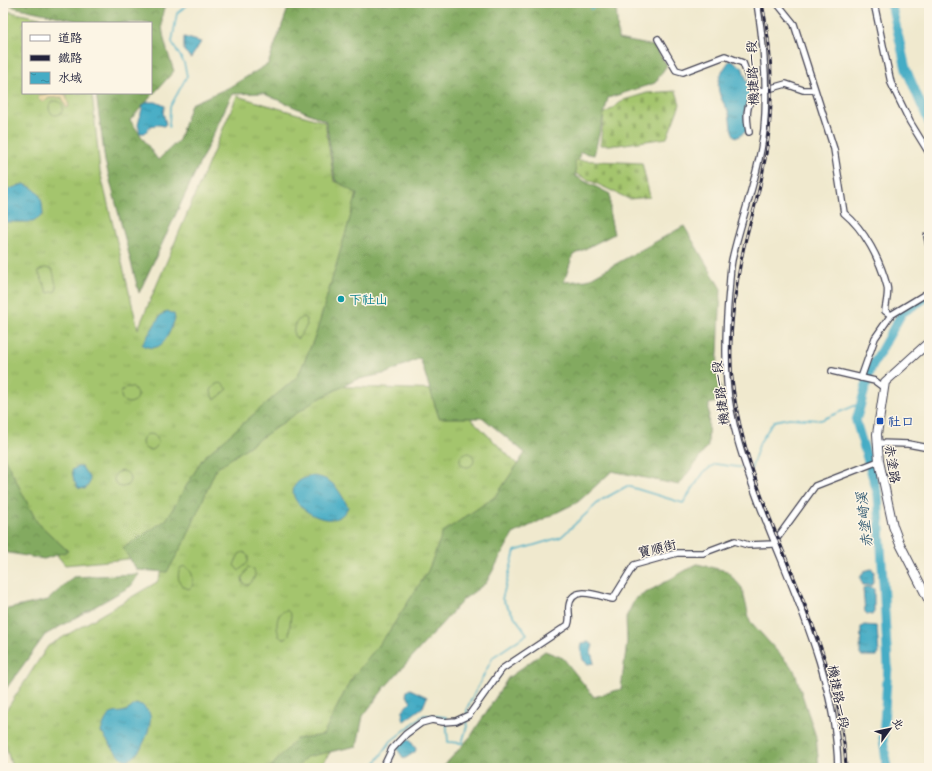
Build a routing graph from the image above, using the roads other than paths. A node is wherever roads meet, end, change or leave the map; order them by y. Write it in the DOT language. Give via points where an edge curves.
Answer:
graph roads {
  1 [pos="757,3"];
  2 [pos="777,3"];
  3 [pos="874,3"];
  4 [pos="658,39"];
  5 [pos="766,88"];
  6 [pos="814,90"];
  7 [pos="754,92"];
  8 [pos="749,132"];
  9 [pos="929,153"];
  10 [pos="927,236"];
  11 [pos="929,246"];
  12 [pos="929,292"];
  13 [pos="891,315"];
  14 [pos="927,348"];
  15 [pos="832,371"];
  16 [pos="862,378"];
  17 [pos="883,386"];
  18 [pos="877,443"];
  19 [pos="929,448"];
  20 [pos="876,462"];
  21 [pos="774,543"];
  22 [pos="929,601"];
  23 [pos="383,768"];
  24 [pos="838,768"];
  1 -- 5 [label="street, 機捷路一段"];
  2 -- 6 [label="street" via="794,24"];
  3 -- 9 [label="street" via="891,83"];
  4 -- 7 [label="street" via="676,70 683,72 725,56 743,64"];
  5 -- 6 [label="street" via="786,84 803,90"];
  5 -- 7 [label="street"];
  5 -- 21 [label="street, 機捷路一段" via="764,129 758,164 732,261 725,328 727,384 734,426 747,471"];
  6 -- 13 [label="street" via="834,149 844,213 856,223 869,242 888,287 885,311"];
  7 -- 8 [label="street" via="748,103 746,117"];
  10 -- 11 [label="street"];
  12 -- 13 [label="street"];
  13 -- 16 [label="street" via="875,338"];
  14 -- 17 [label="street"];
  15 -- 16 [label="street"];
  16 -- 17 [label="street"];
  17 -- 18 [label="street, 赤塗路"];
  18 -- 19 [label="street"];
  18 -- 20 [label="street, 赤塗路"];
  20 -- 21 [label="street" via="815,486"];
  20 -- 22 [label="street, 赤塗路" via="899,542"];
  21 -- 23 [label="street, 寶順街" via="748,545 735,541 703,554 677,553 634,565 613,599 584,592 576,593 570,597 568,625 502,669 469,715 456,721 432,720 421,723 392,749"];
  21 -- 24 [label="street, 機捷路一段" via="821,664 830,700"];
}
